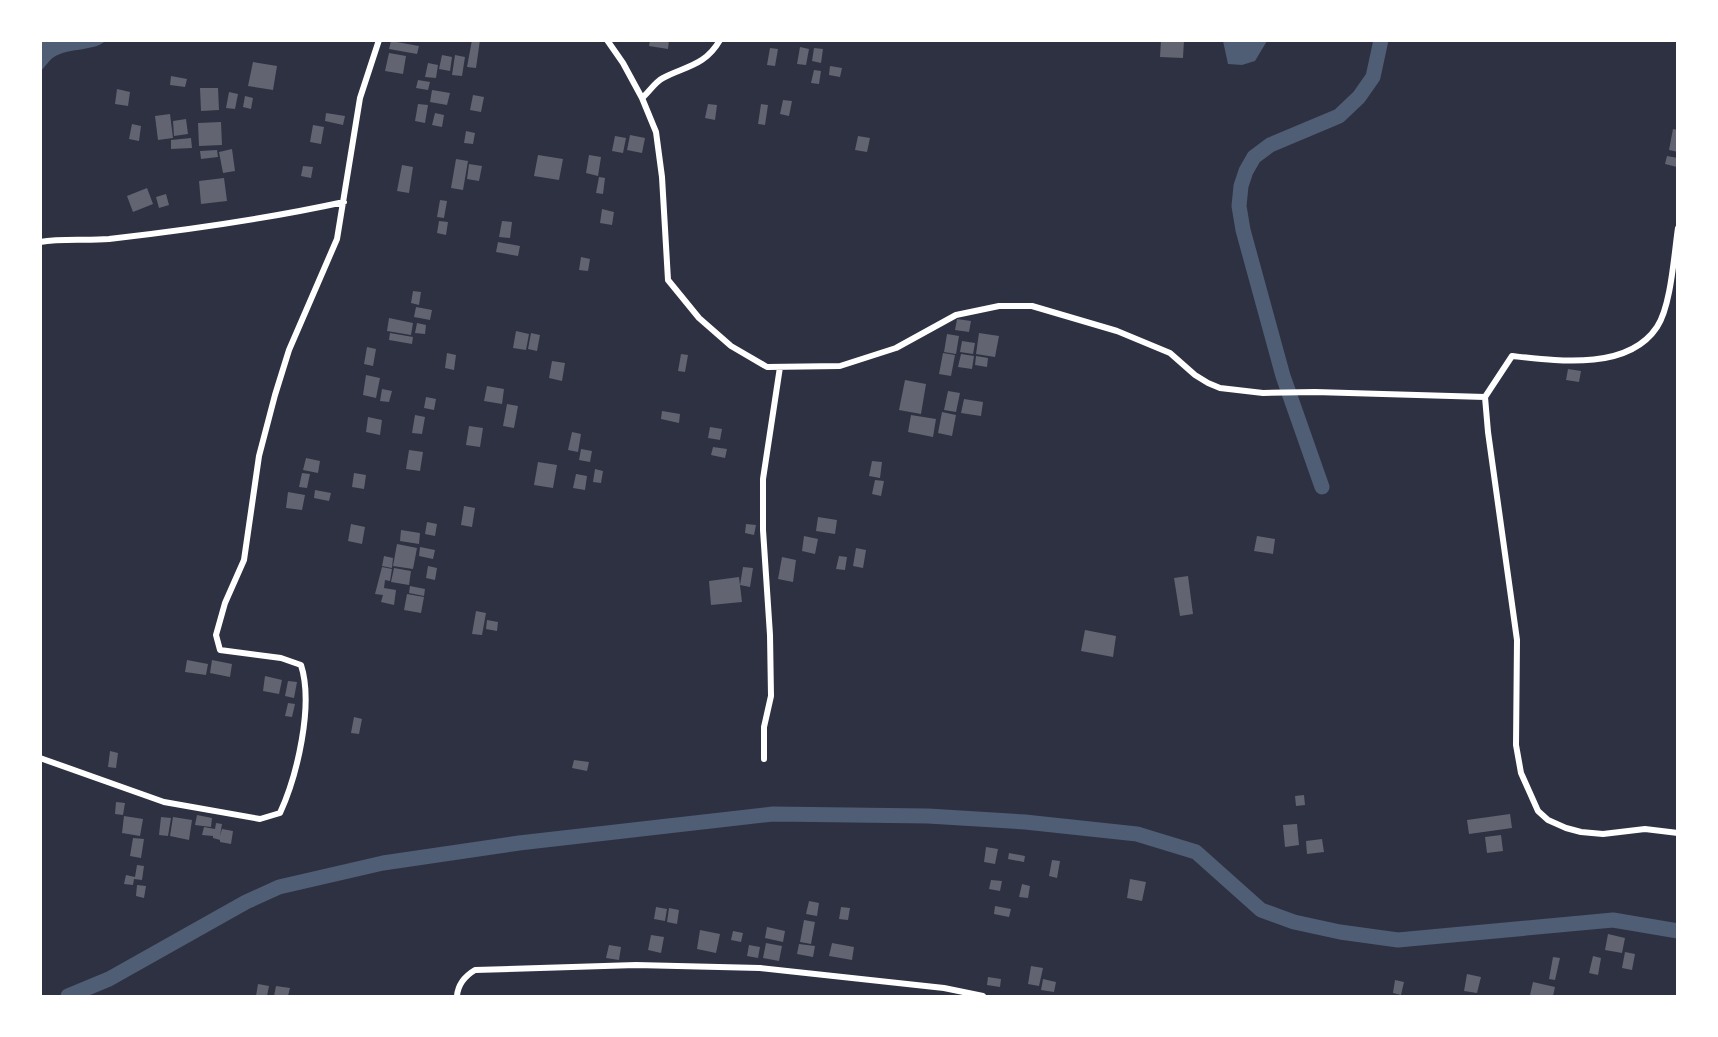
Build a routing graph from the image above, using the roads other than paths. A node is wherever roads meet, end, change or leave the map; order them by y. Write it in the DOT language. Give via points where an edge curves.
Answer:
graph roads {
  1 [pos="379,40"];
  2 [pos="607,40"];
  3 [pos="720,40"];
  4 [pos="642,98"];
  5 [pos="344,202"];
  6 [pos="1677,228"];
  7 [pos="40,242"];
  8 [pos="780,367"];
  9 [pos="1485,397"];
  10 [pos="40,758"];
  11 [pos="764,759"];
  12 [pos="1677,833"];
  13 [pos="944,988"];
  14 [pos="457,996"];
  15 [pos="942,996"];
  16 [pos="983,996"];
  1 -- 5 [label="street" via="360,98"];
  2 -- 4 [label="street"];
  3 -- 4 [label="street" via="715,49 692,67 661,79"];
  4 -- 8 [label="street" via="656,132 668,280 699,318 731,346 767,367"];
  5 -- 7 [label="street" via="192,229"];
  5 -- 10 [label="street" via="337,239 293,340 275,395 259,456 244,560 216,635 220,650 281,658 302,665 306,678 305,706 297,764 280,813 260,819 164,802"];
  6 -- 9 [label="street" via="1667,301 1658,327 1635,349 1565,362 1512,356"];
  8 -- 9 [label="street" via="840,366 896,348 956,315 999,306 1032,306 1117,331 1170,353 1208,383 1220,387 1263,393"];
  8 -- 11 [label="street" via="763,479 771,696 764,727"];
  9 -- 12 [label="street" via="1517,640 1516,745 1521,773 1538,811 1566,828 1603,834 1645,829"];
  13 -- 14 [label="street" via="760,968 636,966 475,970 466,975"];
  13 -- 15 [label="street"];
  13 -- 16 [label="street"];
}
